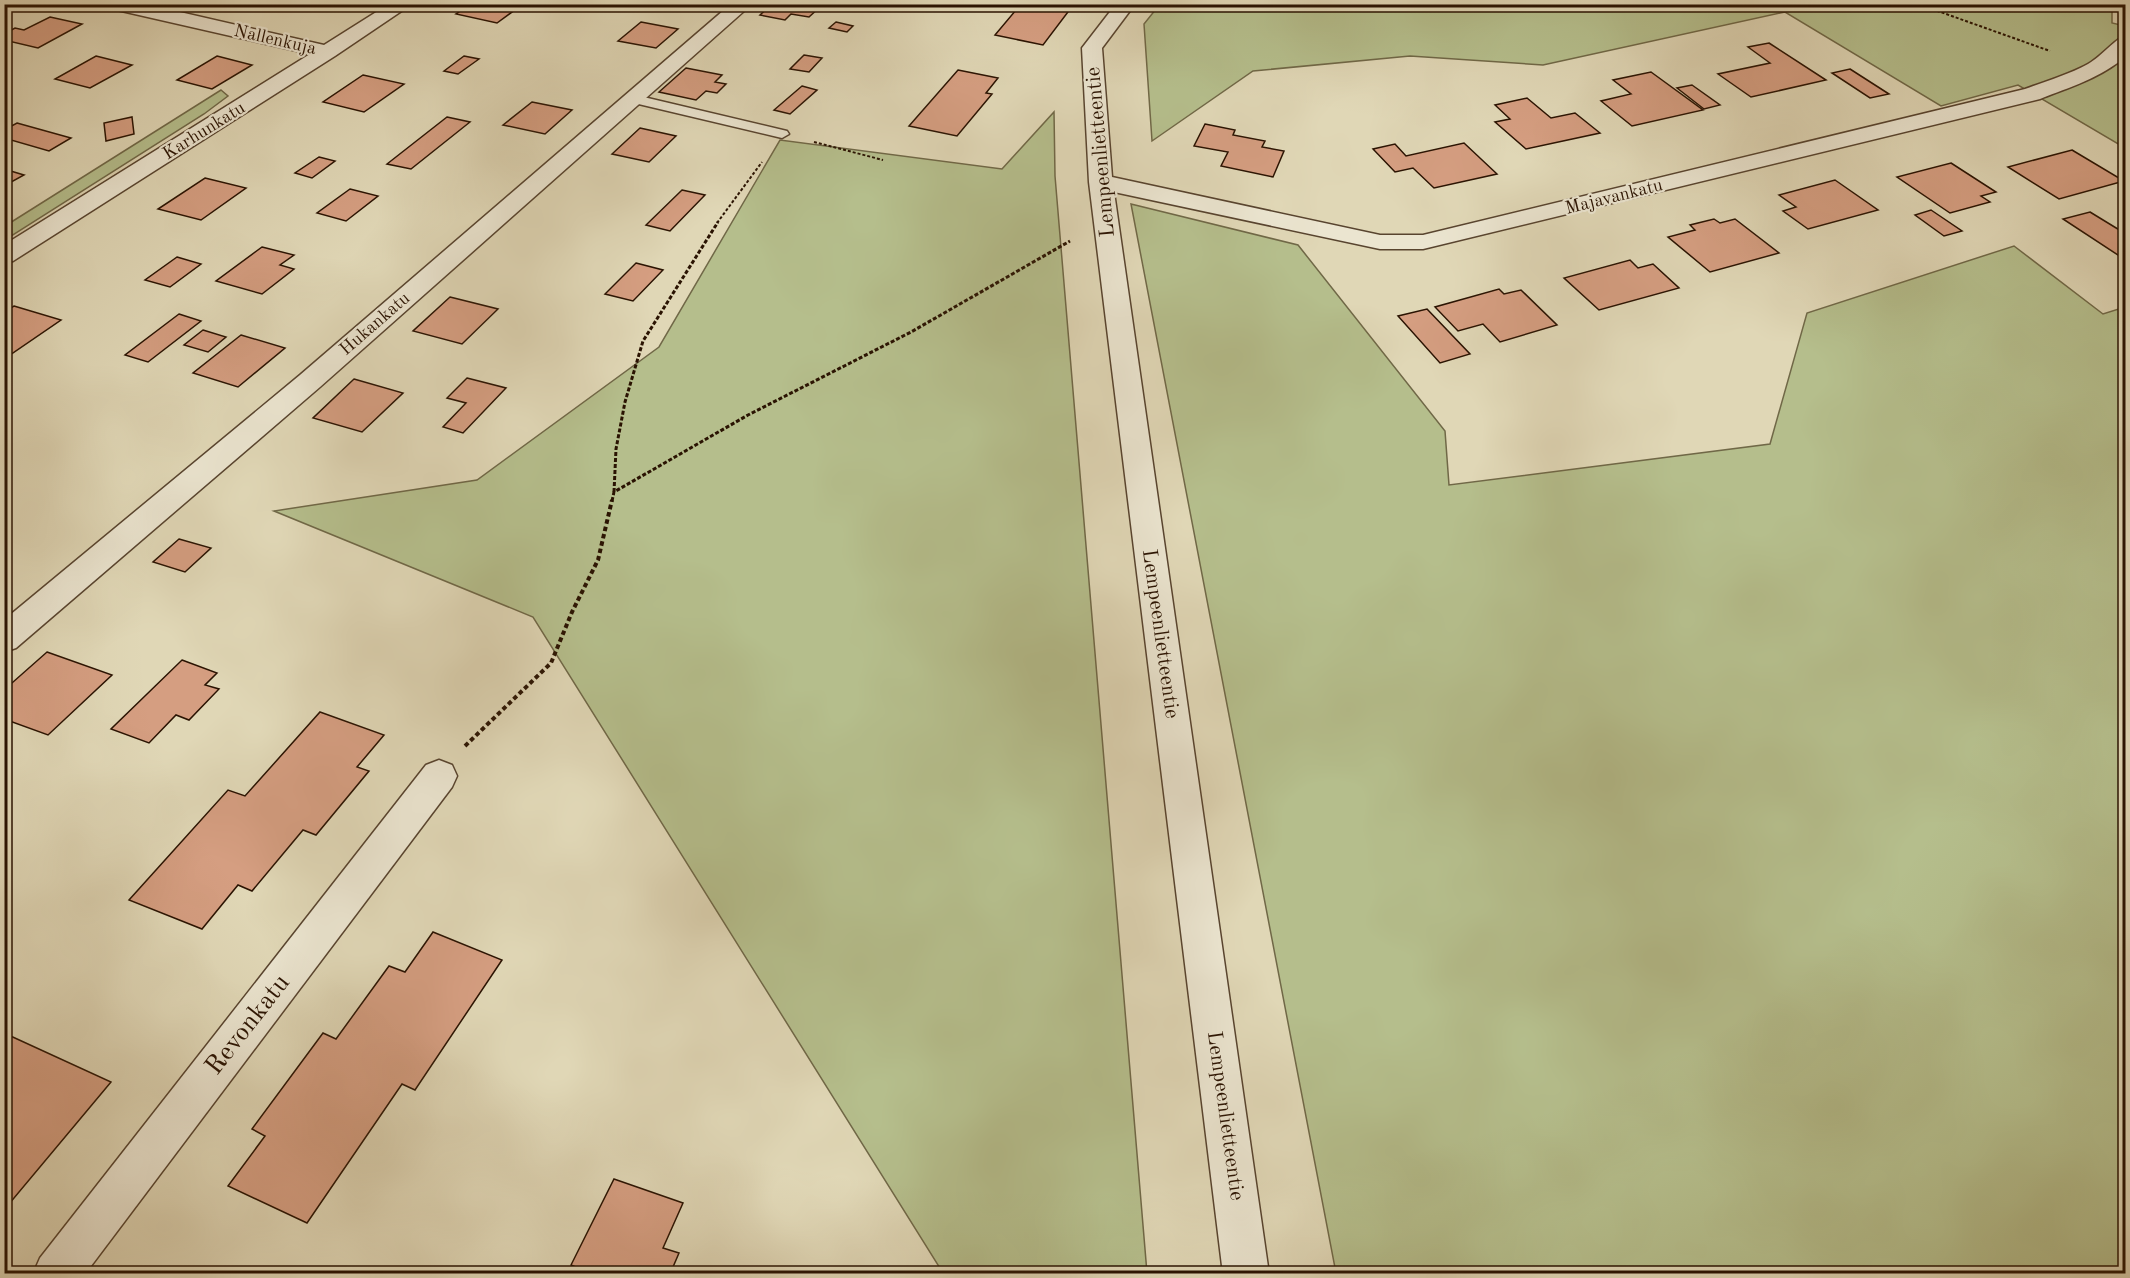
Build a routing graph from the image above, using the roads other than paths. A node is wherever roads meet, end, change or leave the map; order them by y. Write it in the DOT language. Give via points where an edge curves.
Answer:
graph roads {
  1 [pos="117,4"];
  2 [pos="403,4"];
  3 [pos="743,4"];
  4 [pos="1126,4"];
  5 [pos="2122,47"];
  6 [pos="328,52"];
  7 [pos="636,99"];
  8 [pos="782,134"];
  9 [pos="1101,182"];
  10 [pos="4,256"];
  11 [pos="4,639"];
  12 [pos="439,776"];
  13 [pos="56,1274"];
  14 [pos="1246,1274"];
  1 -- 6 [label="street, Nallenkuja"];
  2 -- 6 [label="street, Karhunkatu"];
  3 -- 7 [label="street, Hukankatu"];
  4 -- 9 [label="street, Lempeenlietteentie" via="1092,48"];
  5 -- 9 [label="street, Majavankatu" via="2097,68 2032,94 1423,242 1380,242"];
  6 -- 10 [label="street, Karhunkatu"];
  7 -- 8 [label="lane"];
  7 -- 11 [label="street, Hukankatu"];
  9 -- 14 [label="street, Lempeenlietteentie"];
  12 -- 13 [label="street, Revonkatu"];
}
